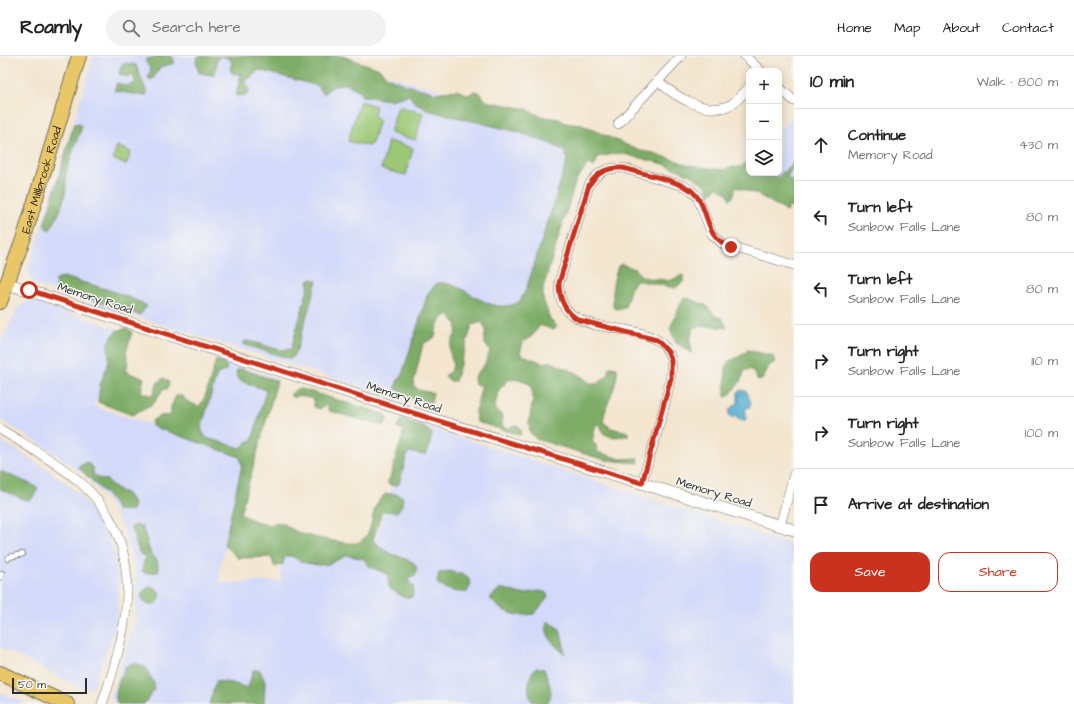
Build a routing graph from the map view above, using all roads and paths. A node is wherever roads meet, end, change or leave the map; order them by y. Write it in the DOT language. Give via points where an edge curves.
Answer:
graph roads {
  1 [pos="79,56"];
  2 [pos="681,56"];
  3 [pos="745,56"];
  4 [pos="759,68"];
  5 [pos="658,81"];
  6 [pos="746,90"];
  7 [pos="782,90"];
  8 [pos="794,101"];
  9 [pos="618,124"];
  10 [pos="794,265"];
  11 [pos="8,284"];
  12 [pos="0,302"];
  13 [pos="0,429"];
  14 [pos="794,474"];
  15 [pos="642,483"];
  16 [pos="780,526"];
  17 [pos="794,530"];
  18 [pos="23,554"];
  19 [pos="8,559"];
  20 [pos="0,673"];
  21 [pos="67,704"];
  22 [pos="102,704"];
  1 -- 11 [label="main road, East Millbrook Road"];
  2 -- 5 [label="street"];
  3 -- 4 [label="street"];
  5 -- 6 [label="street" via="681,99 719,108 728,106"];
  5 -- 9 [label="street"];
  7 -- 8 [label="street"];
  10 -- 15 [label="street" via="723,244 712,234 697,196 684,186 623,168 606,169 589,185 559,283 564,306 579,320 657,340 668,352 671,360 671,378"];
  11 -- 12 [label="main road, East Millbrook Road"];
  11 -- 15 [label="street, Memory Road"];
  13 -- 22 [label="street" via="65,470 82,484 94,496 116,533 123,553 128,595 122,636"];
  14 -- 16 [label="street"];
  15 -- 16 [label="street, Memory Road"];
  16 -- 17 [label="street, Memory Road"];
  18 -- 19 [label="lane"];
  20 -- 21 [label="main road"];
}
